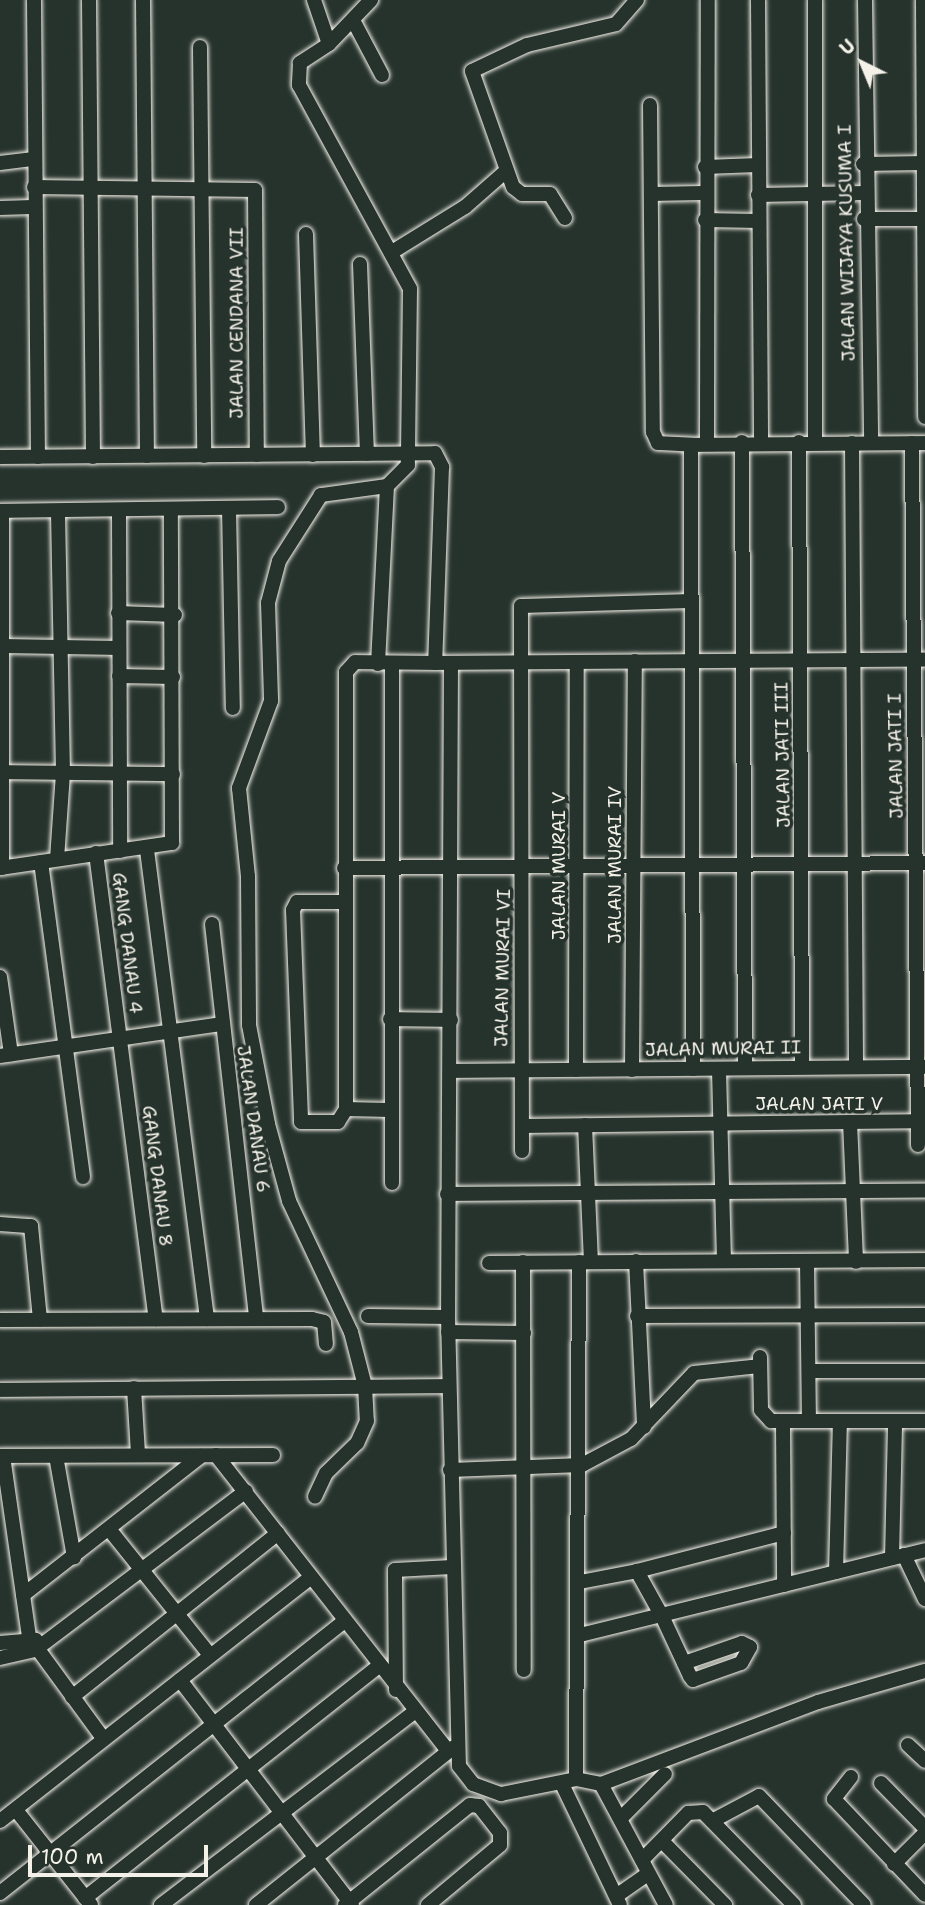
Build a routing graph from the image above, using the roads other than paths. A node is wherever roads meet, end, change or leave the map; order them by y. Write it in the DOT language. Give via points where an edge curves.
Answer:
graph roads {
  1 [pos="34,0"];
  2 [pos="89,0"];
  3 [pos="143,0"];
  4 [pos="314,0"];
  5 [pos="371,0"];
  6 [pos="637,0"];
  7 [pos="708,0"];
  8 [pos="758,0"];
  9 [pos="815,0"];
  10 [pos="865,0"];
  11 [pos="923,0"];
  12 [pos="354,22"];
  13 [pos="329,44"];
  14 [pos="200,47"];
  15 [pos="382,75"];
  16 [pos="650,105"];
  17 [pos="34,159"];
  18 [pos="0,163"];
  19 [pos="924,163"];
  20 [pos="863,164"];
  21 [pos="758,166"];
  22 [pos="705,167"];
  23 [pos="506,171"];
  24 [pos="146,186"];
  25 [pos="201,186"];
  26 [pos="34,187"];
  27 [pos="90,188"];
  28 [pos="925,191"];
  29 [pos="703,193"];
  30 [pos="814,193"];
  31 [pos="865,193"];
  32 [pos="651,194"];
  33 [pos="758,195"];
  34 [pos="32,206"];
  35 [pos="0,208"];
  36 [pos="565,218"];
  37 [pos="864,219"];
  38 [pos="922,219"];
  39 [pos="705,220"];
  40 [pos="758,221"];
  41 [pos="306,234"];
  42 [pos="392,252"];
  43 [pos="360,264"];
  44 [pos="925,417"];
  45 [pos="742,442"];
  46 [pos="761,442"];
  47 [pos="799,442"];
  48 [pos="815,442"];
  49 [pos="852,443"];
  50 [pos="871,443"];
  51 [pos="918,443"];
  52 [pos="707,444"];
  53 [pos="691,445"];
  54 [pos="408,453"];
  55 [pos="367,454"];
  56 [pos="257,455"];
  57 [pos="313,455"];
  58 [pos="147,456"];
  59 [pos="204,456"];
  60 [pos="0,457"];
  61 [pos="38,457"];
  62 [pos="93,457"];
  63 [pos="387,486"];
  64 [pos="278,507"];
  65 [pos="229,508"];
  66 [pos="119,510"];
  67 [pos="171,510"];
  68 [pos="1,511"];
  69 [pos="58,511"];
  70 [pos="692,601"];
  71 [pos="118,613"];
  72 [pos="174,615"];
  73 [pos="2,616"];
  74 [pos="4,646"];
  75 [pos="61,646"];
  76 [pos="119,648"];
  77 [pos="746,660"];
  78 [pos="802,660"];
  79 [pos="856,660"];
  80 [pos="919,660"];
  81 [pos="635,661"];
  82 [pos="520,662"];
  83 [pos="577,662"];
  84 [pos="690,662"];
  85 [pos="435,663"];
  86 [pos="451,663"];
  87 [pos="385,664"];
  88 [pos="119,676"];
  89 [pos="173,677"];
  90 [pos="2,679"];
  91 [pos="233,708"];
  92 [pos="1,772"];
  93 [pos="63,773"];
  94 [pos="173,774"];
  95 [pos="119,775"];
  96 [pos="146,850"];
  97 [pos="120,851"];
  98 [pos="96,853"];
  99 [pos="57,859"];
  100 [pos="41,862"];
  101 [pos="921,863"];
  102 [pos="858,864"];
  103 [pos="746,865"];
  104 [pos="804,865"];
  105 [pos="524,866"];
  106 [pos="579,866"];
  107 [pos="392,867"];
  108 [pos="634,867"];
  109 [pos="688,867"];
  110 [pos="1,868"];
  111 [pos="344,868"];
  112 [pos="450,869"];
  113 [pos="344,902"];
  114 [pos="212,925"];
  115 [pos="0,977"];
  116 [pos="390,1018"];
  117 [pos="452,1020"];
  118 [pos="221,1024"];
  119 [pos="169,1031"];
  120 [pos="120,1038"];
  121 [pos="66,1046"];
  122 [pos="5,1055"];
  123 [pos="802,1067"];
  124 [pos="856,1067"];
  125 [pos="923,1067"];
  126 [pos="745,1068"];
  127 [pos="693,1069"];
  128 [pos="576,1070"];
  129 [pos="632,1070"];
  130 [pos="719,1070"];
  131 [pos="452,1071"];
  132 [pos="522,1071"];
  133 [pos="346,1109"];
  134 [pos="389,1110"];
  135 [pos="916,1121"];
  136 [pos="850,1122"];
  137 [pos="722,1123"];
  138 [pos="585,1125"];
  139 [pos="522,1126"];
  140 [pos="918,1145"];
  141 [pos="522,1151"];
  142 [pos="83,1177"];
  143 [pos="391,1184"];
  144 [pos="925,1191"];
  145 [pos="588,1192"];
  146 [pos="723,1192"];
  147 [pos="852,1193"];
  148 [pos="447,1194"];
  149 [pos="0,1224"];
  150 [pos="636,1261"];
  151 [pos="724,1261"];
  152 [pos="807,1261"];
  153 [pos="925,1261"];
  154 [pos="523,1262"];
  155 [pos="585,1262"];
  156 [pos="856,1262"];
  157 [pos="489,1263"];
  158 [pos="925,1315"];
  159 [pos="368,1316"];
  160 [pos="637,1316"];
  161 [pos="808,1317"];
  162 [pos="156,1319"];
  163 [pos="207,1319"];
  164 [pos="256,1319"];
  165 [pos="0,1320"];
  166 [pos="40,1320"];
  167 [pos="448,1325"];
  168 [pos="524,1333"];
  169 [pos="326,1344"];
  170 [pos="809,1371"];
  171 [pos="925,1371"];
  172 [pos="365,1386"];
  173 [pos="449,1387"];
  174 [pos="134,1388"];
  175 [pos="0,1390"];
  176 [pos="809,1420"];
  177 [pos="840,1421"];
  178 [pos="895,1421"];
  179 [pos="925,1421"];
  180 [pos="783,1423"];
  181 [pos="644,1427"];
  182 [pos="138,1453"];
  183 [pos="209,1455"];
  184 [pos="273,1455"];
  185 [pos="2,1456"];
  186 [pos="56,1456"];
  187 [pos="582,1465"];
  188 [pos="526,1466"];
  189 [pos="450,1470"];
  190 [pos="246,1491"];
  191 [pos="315,1497"];
  192 [pos="109,1529"];
  193 [pos="278,1533"];
  194 [pos="784,1533"];
  195 [pos="925,1550"];
  196 [pos="74,1557"];
  197 [pos="898,1557"];
  198 [pos="452,1567"];
  199 [pos="144,1571"];
  200 [pos="637,1571"];
  201 [pos="836,1572"];
  202 [pos="309,1579"];
  203 [pos="580,1582"];
  204 [pos="784,1585"];
  205 [pos="23,1595"];
  206 [pos="925,1599"];
  207 [pos="178,1616"];
  208 [pos="663,1618"];
  209 [pos="345,1621"];
  210 [pos="580,1635"];
  211 [pos="0,1643"];
  212 [pos="35,1643"];
  213 [pos="209,1654"];
  214 [pos="0,1658"];
  215 [pos="684,1663"];
  216 [pos="377,1667"];
  217 [pos="524,1670"];
  218 [pos="925,1671"];
  219 [pos="180,1681"];
  220 [pos="396,1690"];
  221 [pos="72,1698"];
  222 [pos="414,1712"];
  223 [pos="212,1723"];
  224 [pos="103,1738"];
  225 [pos="908,1745"];
  226 [pos="452,1749"];
  227 [pos="925,1759"];
  228 [pos="249,1766"];
  229 [pos="665,1774"];
  230 [pos="851,1777"];
  231 [pos="569,1782"];
  232 [pos="881,1783"];
  233 [pos="601,1784"];
  234 [pos="16,1810"];
  235 [pos="282,1810"];
  236 [pos="621,1818"];
  237 [pos="0,1821"];
  238 [pos="712,1821"];
  239 [pos="925,1830"];
  240 [pos="662,1841"];
  241 [pos="51,1851"];
  242 [pos="317,1857"];
  243 [pos="894,1864"];
  244 [pos="645,1867"];
  245 [pos="0,1895"];
  246 [pos="925,1895"];
  247 [pos="620,1900"];
  248 [pos="88,1902"];
  249 [pos="349,1904"];
  250 [pos="8,1905"];
  251 [pos="161,1905"];
  252 [pos="256,1905"];
  253 [pos="428,1905"];
  254 [pos="666,1905"];
  255 [pos="725,1905"];
  256 [pos="794,1905"];
  257 [pos="864,1905"];
  1 -- 17 [label="street"];
  2 -- 27 [label="street"];
  3 -- 24 [label="street"];
  4 -- 13 [label="street"];
  5 -- 12 [label="street"];
  6 -- 23 [label="street" via="616,24 527,46 473,69"];
  7 -- 22 [label="street"];
  8 -- 21 [label="street"];
  9 -- 30 [label="street"];
  10 -- 20 [label="street, JALAN WIJAYA KUSUMA I"];
  11 -- 19 [label="street"];
  12 -- 13 [label="street"];
  12 -- 15 [label="street"];
  13 -- 42 [label="street" via="300,63 299,85"];
  14 -- 25 [label="street"];
  16 -- 32 [label="street"];
  17 -- 18 [label="street"];
  17 -- 26 [label="street"];
  19 -- 20 [label="street"];
  19 -- 28 [label="street"];
  20 -- 31 [label="street, JALAN WIJAYA KUSUMA I"];
  21 -- 22 [label="street"];
  21 -- 33 [label="street"];
  22 -- 29 [label="street"];
  23 -- 36 [label="street" via="519,193 553,196"];
  23 -- 42 [label="street" via="466,207"];
  24 -- 25 [label="street"];
  24 -- 27 [label="street"];
  24 -- 58 [label="street"];
  25 -- 56 [label="street, JALAN CENDANA VII" via="255,190"];
  25 -- 59 [label="street"];
  26 -- 27 [label="street"];
  26 -- 34 [label="street"];
  27 -- 62 [label="street"];
  28 -- 38 [label="street"];
  29 -- 32 [label="street"];
  29 -- 39 [label="street"];
  30 -- 31 [label="street"];
  30 -- 33 [label="street"];
  30 -- 48 [label="street"];
  31 -- 37 [label="street, JALAN WIJAYA KUSUMA I"];
  32 -- 53 [label="street" via="653,432 658,443"];
  33 -- 40 [label="street"];
  34 -- 35 [label="street"];
  34 -- 61 [label="street"];
  37 -- 38 [label="street"];
  37 -- 50 [label="street, JALAN WIJAYA KUSUMA I"];
  38 -- 44 [label="street"];
  39 -- 40 [label="street"];
  39 -- 52 [label="street"];
  40 -- 46 [label="street"];
  41 -- 57 [label="street"];
  42 -- 54 [label="street" via="410,289"];
  43 -- 55 [label="street"];
  45 -- 46 [label="street"];
  45 -- 52 [label="street"];
  45 -- 77 [label="street"];
  46 -- 47 [label="street"];
  47 -- 48 [label="street"];
  47 -- 78 [label="street, JALAN JATI III"];
  48 -- 49 [label="street"];
  49 -- 50 [label="street"];
  49 -- 79 [label="street"];
  50 -- 51 [label="street"];
  51 -- 80 [label="street, JALAN JATI I"];
  52 -- 53 [label="street"];
  53 -- 70 [label="street"];
  54 -- 55 [label="street"];
  54 -- 63 [label="street" via="405,470"];
  54 -- 85 [label="street" via="432,452 442,460"];
  55 -- 57 [label="street"];
  56 -- 57 [label="street"];
  56 -- 59 [label="street"];
  58 -- 59 [label="street"];
  58 -- 62 [label="street"];
  60 -- 61 [label="street"];
  61 -- 62 [label="street"];
  63 -- 87 [label="street"];
  63 -- 172 [label="street" via="321,495 279,561 268,603 271,701 239,788 248,876 249,1026 268,1124 289,1201 356,1342"];
  64 -- 65 [label="street"];
  65 -- 67 [label="street"];
  65 -- 91 [label="street"];
  66 -- 67 [label="street"];
  66 -- 69 [label="street"];
  66 -- 71 [label="street"];
  67 -- 72 [label="street"];
  68 -- 69 [label="street"];
  68 -- 73 [label="street"];
  69 -- 75 [label="street"];
  70 -- 82 [label="street, JALAN MURAI VI" via="527,602 522,606"];
  70 -- 84 [label="street"];
  71 -- 72 [label="street"];
  71 -- 76 [label="street"];
  72 -- 89 [label="street"];
  73 -- 74 [label="street"];
  74 -- 75 [label="street"];
  74 -- 90 [label="street"];
  75 -- 76 [label="street"];
  75 -- 93 [label="street"];
  76 -- 88 [label="street"];
  77 -- 78 [label="street"];
  77 -- 84 [label="street"];
  77 -- 103 [label="street"];
  78 -- 79 [label="street"];
  78 -- 104 [label="street, JALAN JATI III"];
  79 -- 80 [label="street"];
  79 -- 102 [label="street"];
  80 -- 101 [label="street, JALAN JATI I"];
  81 -- 83 [label="street"];
  81 -- 84 [label="street"];
  81 -- 108 [label="street, JALAN MURAI IV"];
  82 -- 83 [label="street"];
  82 -- 86 [label="street"];
  82 -- 105 [label="street, JALAN MURAI VI"];
  83 -- 106 [label="street, JALAN MURAI V"];
  84 -- 109 [label="street"];
  85 -- 86 [label="street"];
  85 -- 87 [label="street"];
  86 -- 112 [label="street"];
  87 -- 107 [label="street"];
  87 -- 111 [label="street" via="355,662 346,672"];
  88 -- 89 [label="street"];
  88 -- 95 [label="street"];
  89 -- 94 [label="street"];
  90 -- 92 [label="street"];
  92 -- 93 [label="street"];
  92 -- 110 [label="street"];
  93 -- 95 [label="street"];
  93 -- 99 [label="street"];
  94 -- 95 [label="street"];
  94 -- 96 [label="street" via="172,843"];
  95 -- 97 [label="street"];
  96 -- 97 [label="street"];
  96 -- 119 [label="street"];
  97 -- 98 [label="street"];
  98 -- 99 [label="street"];
  98 -- 120 [label="street, GANG DANAU 4"];
  99 -- 100 [label="street"];
  100 -- 110 [label="street"];
  100 -- 121 [label="street"];
  101 -- 102 [label="street"];
  101 -- 125 [label="street, JALAN JATI I"];
  102 -- 104 [label="street"];
  102 -- 124 [label="street"];
  103 -- 104 [label="street"];
  103 -- 109 [label="street"];
  103 -- 126 [label="street"];
  104 -- 123 [label="street, JALAN JATI III"];
  105 -- 106 [label="street"];
  105 -- 112 [label="street"];
  105 -- 132 [label="street, JALAN MURAI VI"];
  106 -- 108 [label="street"];
  106 -- 128 [label="street, JALAN MURAI V"];
  107 -- 111 [label="street"];
  107 -- 112 [label="street"];
  107 -- 116 [label="street"];
  108 -- 109 [label="street"];
  108 -- 129 [label="street, JALAN MURAI IV"];
  109 -- 127 [label="street"];
  111 -- 113 [label="street"];
  112 -- 117 [label="street"];
  113 -- 133 [label="street"];
  113 -- 133 [label="street" via="297,902 293,910 296,1116 338,1122"];
  114 -- 118 [label="street, JALAN DANAU 6"];
  115 -- 122 [label="street"];
  116 -- 117 [label="street"];
  116 -- 134 [label="street"];
  117 -- 131 [label="street"];
  118 -- 119 [label="street"];
  118 -- 164 [label="street, JALAN DANAU 6"];
  119 -- 120 [label="street"];
  119 -- 163 [label="street"];
  120 -- 121 [label="street"];
  120 -- 162 [label="street, GANG DANAU 8"];
  121 -- 122 [label="street"];
  121 -- 142 [label="street"];
  123 -- 124 [label="street, JALAN MURAI II"];
  123 -- 126 [label="street, JALAN MURAI II"];
  124 -- 125 [label="street, JALAN MURAI II"];
  125 -- 135 [label="street, JALAN JATI I"];
  126 -- 130 [label="street, JALAN MURAI II"];
  127 -- 129 [label="street, JALAN MURAI II"];
  127 -- 130 [label="street, JALAN MURAI II"];
  128 -- 129 [label="street, JALAN MURAI II"];
  128 -- 132 [label="street, JALAN MURAI II"];
  130 -- 137 [label="street"];
  131 -- 132 [label="street, JALAN MURAI II"];
  131 -- 148 [label="street"];
  132 -- 139 [label="street, JALAN MURAI VI"];
  133 -- 134 [label="street"];
  134 -- 143 [label="street"];
  135 -- 136 [label="street, JALAN JATI V"];
  135 -- 140 [label="street, JALAN JATI I"];
  136 -- 137 [label="street, JALAN JATI V"];
  136 -- 147 [label="street"];
  137 -- 138 [label="street, JALAN JATI V"];
  137 -- 146 [label="street"];
  138 -- 139 [label="street, JALAN JATI V"];
  138 -- 145 [label="street"];
  139 -- 141 [label="street, JALAN MURAI VI"];
  144 -- 147 [label="street"];
  145 -- 146 [label="street"];
  145 -- 148 [label="street"];
  145 -- 155 [label="street"];
  146 -- 147 [label="street"];
  146 -- 151 [label="street"];
  147 -- 156 [label="street"];
  148 -- 167 [label="street"];
  149 -- 166 [label="street" via="31,1226"];
  150 -- 151 [label="street"];
  150 -- 155 [label="street"];
  150 -- 160 [label="street"];
  151 -- 152 [label="street"];
  152 -- 156 [label="street"];
  152 -- 161 [label="street"];
  153 -- 156 [label="street"];
  154 -- 155 [label="street"];
  154 -- 157 [label="street"];
  154 -- 168 [label="street"];
  155 -- 187 [label="street"];
  158 -- 161 [label="street"];
  159 -- 167 [label="street"];
  160 -- 161 [label="street"];
  160 -- 181 [label="street"];
  161 -- 170 [label="street"];
  162 -- 163 [label="street"];
  162 -- 166 [label="street"];
  163 -- 164 [label="street"];
  164 -- 169 [label="street" via="321,1320"];
  165 -- 166 [label="street"];
  167 -- 168 [label="street"];
  167 -- 173 [label="street"];
  168 -- 188 [label="street"];
  170 -- 171 [label="street"];
  170 -- 176 [label="street"];
  172 -- 173 [label="street"];
  172 -- 174 [label="street"];
  172 -- 191 [label="street" via="367,1421 357,1443 326,1473"];
  173 -- 189 [label="street"];
  174 -- 175 [label="street"];
  174 -- 182 [label="street"];
  176 -- 177 [label="street"];
  176 -- 180 [label="street"];
  177 -- 178 [label="street"];
  177 -- 201 [label="street"];
  178 -- 179 [label="street"];
  178 -- 197 [label="street"];
  180 -- 181 [label="street" via="771,1421 761,1410 760,1361 694,1373"];
  180 -- 194 [label="street"];
  181 -- 187 [label="street"];
  182 -- 183 [label="street"];
  182 -- 186 [label="street"];
  183 -- 184 [label="street"];
  183 -- 190 [label="street"];
  183 -- 192 [label="street"];
  185 -- 186 [label="street"];
  185 -- 205 [label="street"];
  186 -- 196 [label="street"];
  187 -- 188 [label="street"];
  187 -- 203 [label="street"];
  188 -- 189 [label="street"];
  188 -- 217 [label="street"];
  189 -- 198 [label="street"];
  190 -- 193 [label="street"];
  190 -- 199 [label="street"];
  192 -- 196 [label="street"];
  192 -- 199 [label="street"];
  193 -- 202 [label="street"];
  193 -- 207 [label="street"];
  194 -- 200 [label="street"];
  194 -- 204 [label="street"];
  195 -- 197 [label="street"];
  196 -- 205 [label="street"];
  197 -- 201 [label="street"];
  197 -- 206 [label="street"];
  198 -- 220 [label="street" via="395,1570"];
  198 -- 226 [label="street"];
  199 -- 207 [label="street"];
  199 -- 212 [label="street"];
  200 -- 203 [label="street"];
  200 -- 208 [label="street"];
  201 -- 204 [label="street"];
  202 -- 209 [label="street"];
  202 -- 213 [label="street"];
  203 -- 210 [label="street"];
  204 -- 208 [label="street"];
  205 -- 212 [label="street"];
  207 -- 213 [label="street"];
  207 -- 221 [label="street"];
  208 -- 210 [label="street"];
  208 -- 215 [label="street"];
  209 -- 216 [label="street"];
  209 -- 223 [label="street"];
  210 -- 231 [label="street"];
  211 -- 212 [label="street"];
  212 -- 214 [label="street"];
  212 -- 221 [label="street"];
  213 -- 219 [label="street"];
  216 -- 220 [label="street"];
  216 -- 228 [label="street"];
  218 -- 233 [label="street" via="818,1702"];
  219 -- 223 [label="street"];
  219 -- 224 [label="street"];
  220 -- 222 [label="street"];
  221 -- 224 [label="street"];
  222 -- 226 [label="street"];
  222 -- 235 [label="street"];
  223 -- 228 [label="street"];
  223 -- 241 [label="street"];
  224 -- 234 [label="street"];
  225 -- 227 [label="street"];
  226 -- 231 [label="street" via="465,1775 482,1788 513,1794"];
  226 -- 242 [label="street"];
  228 -- 235 [label="street"];
  228 -- 248 [label="street"];
  229 -- 236 [label="street"];
  230 -- 243 [label="street" via="834,1799"];
  231 -- 233 [label="street"];
  231 -- 247 [label="street"];
  232 -- 239 [label="street"];
  233 -- 236 [label="street"];
  234 -- 237 [label="street"];
  234 -- 241 [label="street"];
  235 -- 242 [label="street"];
  235 -- 251 [label="street"];
  236 -- 244 [label="street"];
  238 -- 240 [label="street" via="702,1812 688,1813"];
  238 -- 256 [label="street"];
  238 -- 257 [label="street" via="759,1796"];
  239 -- 243 [label="street"];
  240 -- 244 [label="street"];
  240 -- 255 [label="street"];
  241 -- 245 [label="street"];
  241 -- 248 [label="street"];
  242 -- 249 [label="street"];
  242 -- 252 [label="street"];
  243 -- 246 [label="street"];
  244 -- 247 [label="street"];
  244 -- 254 [label="street"];
  245 -- 250 [label="street"];
  249 -- 253 [label="street" via="470,1805 479,1807 500,1833 500,1845"];
}
